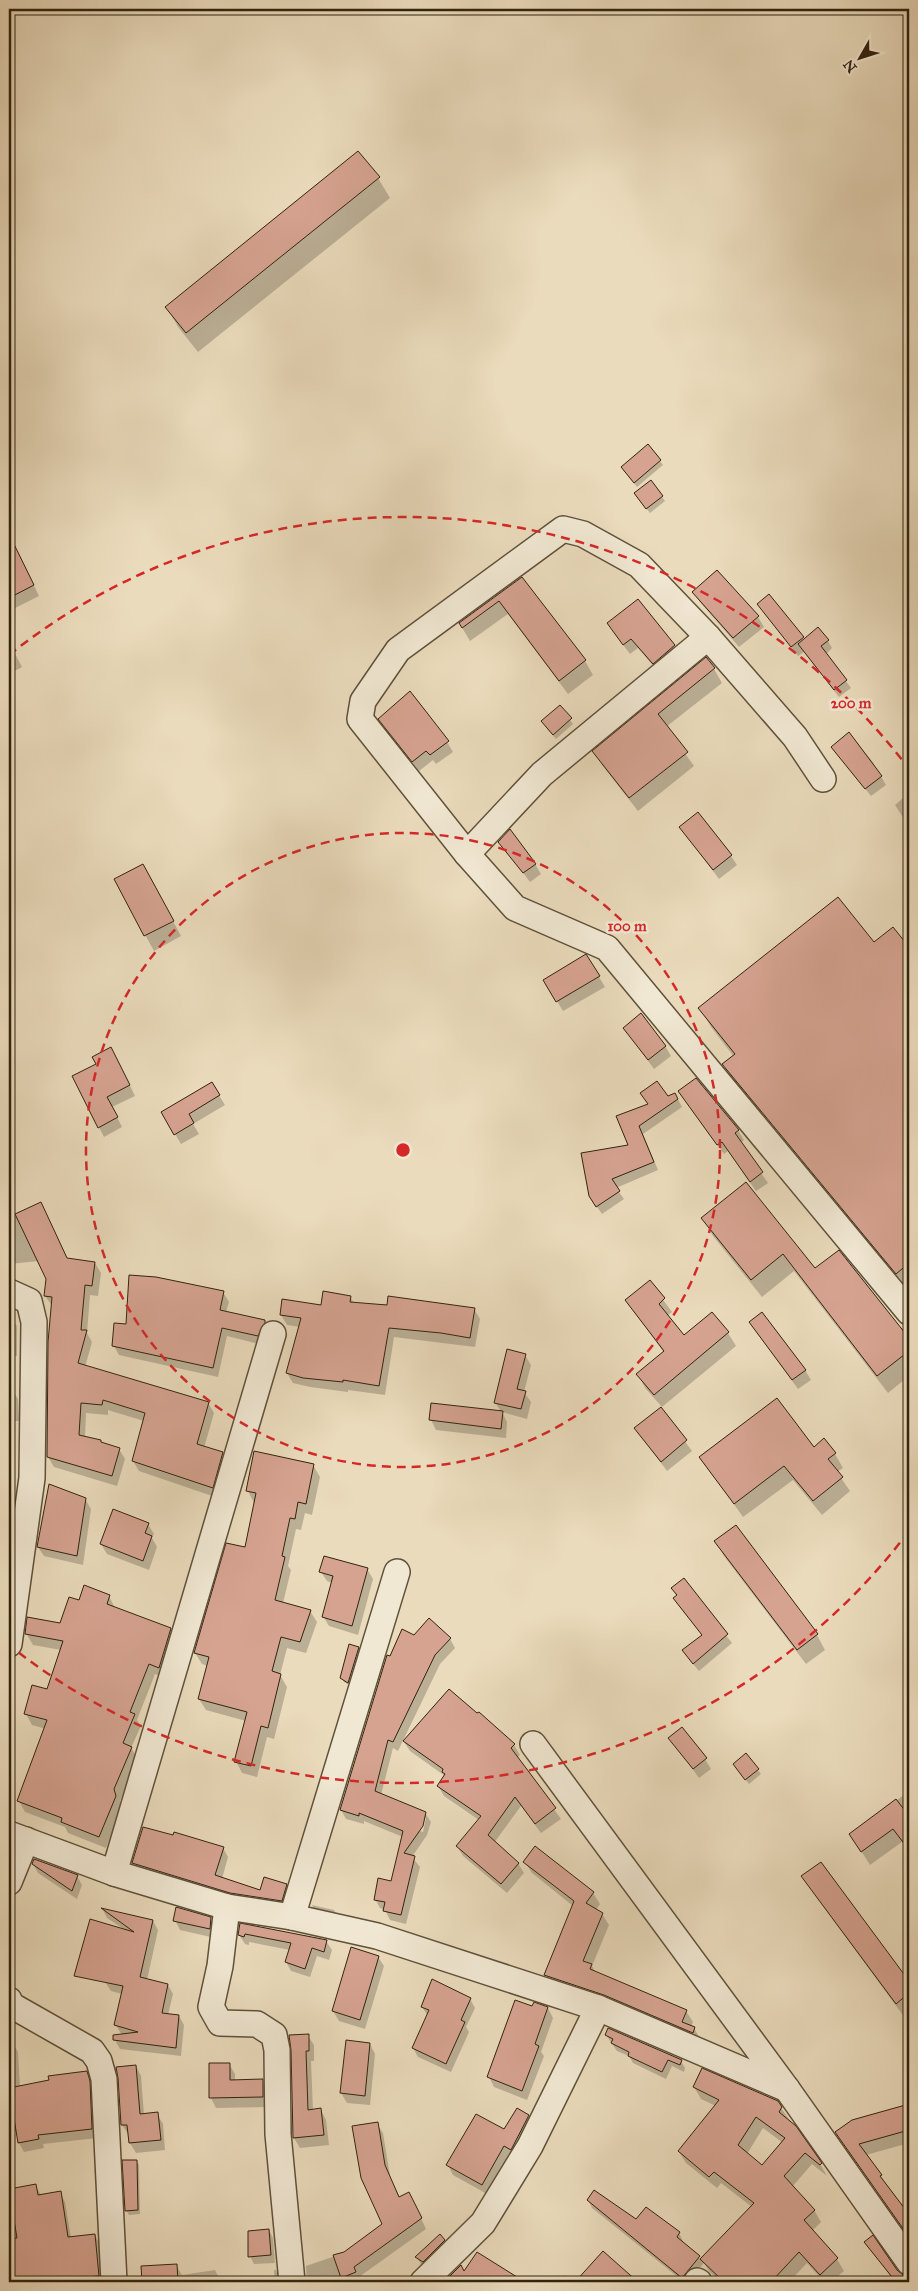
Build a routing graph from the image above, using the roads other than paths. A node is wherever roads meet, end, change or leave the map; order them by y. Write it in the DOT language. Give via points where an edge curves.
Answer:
graph roads {
  1 [pos="708,637"];
  2 [pos="823,779"];
  3 [pos="467,854"];
  4 [pos="9,1292"];
  5 [pos="909,1312"];
  6 [pos="273,1334"];
  7 [pos="397,1572"];
  8 [pos="9,1644"];
  9 [pos="532,1744"];
  10 [pos="17,1837"];
  11 [pos="114,1873"];
  12 [pos="9,1882"];
  13 [pos="227,1907"];
  14 [pos="292,1917"];
  15 [pos="9,2000"];
  16 [pos="598,2008"];
  17 [pos="787,2088"];
  18 [pos="909,2262"];
  19 [pos="114,2282"];
  20 [pos="292,2282"];
  21 [pos="423,2282"];
  1 -- 2 [label="street" via="795,737"];
  1 -- 3 [label="street" via="542,774"];
  1 -- 3 [label="street" via="639,565 583,534 563,528 398,650 363,700 360,719"];
  3 -- 5 [label="street" via="515,908 607,948"];
  4 -- 8 [label="street" via="29,1301 34,1322 32,1478"];
  6 -- 11 [label="street"];
  7 -- 14 [label="street"];
  9 -- 17 [label="street"];
  10 -- 11 [label="street"];
  10 -- 12 [label="street"];
  11 -- 13 [label="street"];
  13 -- 14 [label="street"];
  13 -- 20 [label="street" via="211,2007 220,2023 257,2024 274,2036 278,2134"];
  14 -- 16 [label="street" via="377,1936"];
  15 -- 19 [label="street" via="12,2005 92,2051 99,2061 104,2079"];
  16 -- 17 [label="street"];
  16 -- 21 [label="street" via="530,2146 483,2223"];
  17 -- 18 [label="street"];
}
